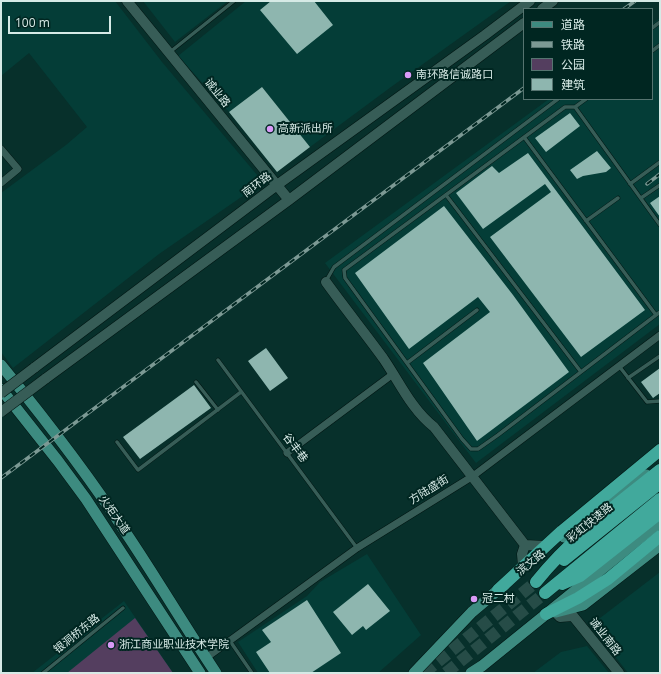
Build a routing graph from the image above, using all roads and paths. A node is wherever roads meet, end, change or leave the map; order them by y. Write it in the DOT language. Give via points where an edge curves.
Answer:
graph roads {
  1 [pos="127,1"];
  2 [pos="234,1"];
  3 [pos="530,1"];
  4 [pos="553,1"];
  5 [pos="543,8"];
  6 [pos="523,24"];
  7 [pos="169,53"];
  8 [pos="557,100"];
  9 [pos="585,100"];
  10 [pos="575,107"];
  11 [pos="524,137"];
  12 [pos="1,149"];
  13 [pos="660,162"];
  14 [pos="1,183"];
  15 [pos="630,184"];
  16 [pos="277,185"];
  17 [pos="660,185"];
  18 [pos="446,195"];
  19 [pos="618,198"];
  20 [pos="641,198"];
  21 [pos="289,200"];
  22 [pos="586,221"];
  23 [pos="660,225"];
  24 [pos="326,282"];
  25 [pos="477,310"];
  26 [pos="660,312"];
  27 [pos="656,315"];
  28 [pos="660,335"];
  29 [pos="660,356"];
  30 [pos="218,360"];
  31 [pos="407,363"];
  32 [pos="1,365"];
  33 [pos="618,366"];
  34 [pos="581,372"];
  35 [pos="393,374"];
  36 [pos="628,378"];
  37 [pos="196,382"];
  38 [pos="1,389"];
  39 [pos="241,392"];
  40 [pos="1,393"];
  41 [pos="660,401"];
  42 [pos="218,410"];
  43 [pos="1,412"];
  44 [pos="117,442"];
  45 [pos="660,450"];
  46 [pos="287,453"];
  47 [pos="660,466"];
  48 [pos="660,470"];
  49 [pos="473,476"];
  50 [pos="660,483"];
  51 [pos="660,500"];
  52 [pos="654,511"];
  53 [pos="660,522"];
  54 [pos="660,536"];
  55 [pos="525,545"];
  56 [pos="660,545"];
  57 [pos="545,546"];
  58 [pos="357,548"];
  59 [pos="523,566"];
  60 [pos="498,590"];
  61 [pos="545,593"];
  62 [pos="122,608"];
  63 [pos="576,611"];
  64 [pos="550,613"];
  65 [pos="229,640"];
  66 [pos="206,658"];
  67 [pos="43,673"];
  68 [pos="200,673"];
  69 [pos="216,673"];
  70 [pos="252,673"];
  71 [pos="414,673"];
  72 [pos="471,673"];
  73 [pos="618,673"];
  1 -- 7 [label="main road, 诚业路"];
  2 -- 7 [label="lane"];
  3 -- 16 [label="main road, 南环路"];
  4 -- 5 [label="main road"];
  6 -- 21 [label="main road"];
  7 -- 16 [label="main road, 诚业路"];
  8 -- 24 [label="lane" via="334,267"];
  9 -- 10 [label="lane"];
  10 -- 11 [label="lane" via="565,107"];
  10 -- 15 [label="lane"];
  11 -- 18 [label="lane"];
  11 -- 22 [label="lane"];
  12 -- 14 [label="street" via="18,169"];
  13 -- 15 [label="lane"];
  15 -- 20 [label="lane"];
  16 -- 21 [label="main road, 诚业路"];
  16 -- 40 [label="main road, 南环路, bridge"];
  17 -- 20 [label="lane"];
  18 -- 31 [label="lane" via="344,270 345,278"];
  18 -- 34 [label="lane"];
  19 -- 22 [label="lane"];
  20 -- 23 [label="lane"];
  21 -- 43 [label="main road, bridge"];
  22 -- 27 [label="lane"];
  24 -- 35 [label="main road"];
  25 -- 31 [label="lane"];
  26 -- 27 [label="lane"];
  27 -- 34 [label="lane"];
  28 -- 33 [label="street, 方陆盛街"];
  29 -- 36 [label="lane"];
  30 -- 39 [label="lane, 谷丰巷"];
  31 -- 34 [label="lane" via="471,449 478,449"];
  32 -- 66 [label="main road, 火炬大道" via="87,477"];
  33 -- 36 [label="lane"];
  33 -- 49 [label="street, 方陆盛街"];
  35 -- 46 [label="street"];
  35 -- 49 [label="main road" via="425,420 434,427"];
  36 -- 41 [label="lane" via="647,402"];
  37 -- 42 [label="lane"];
  38 -- 68 [label="main road, 火炬大道" via="83,495"];
  39 -- 42 [label="lane"];
  39 -- 46 [label="lane, 谷丰巷"];
  42 -- 44 [label="lane" via="138,470"];
  45 -- 57 [label="highway"];
  46 -- 58 [label="lane, 谷丰巷"];
  47 -- 60 [label="main road, 滨文路" via="617,494"];
  48 -- 50 [label="highway, 彩虹快速路" via="575,539 536,582"];
  49 -- 55 [label="main road"];
  49 -- 58 [label="street, 方陆盛街"];
  51 -- 52 [label="highway"];
  52 -- 61 [label="highway"];
  53 -- 64 [label="main road"];
  54 -- 64 [label="highway" via="608,579"];
  55 -- 57 [label="main road"];
  55 -- 59 [label="main road" via="522,554"];
  56 -- 63 [label="main road"];
  57 -- 59 [label="highway"];
  58 -- 65 [label="street, 方陆盛街"];
  59 -- 60 [label="highway"];
  60 -- 71 [label="main road, 滨文路" via="472,612"];
  62 -- 67 [label="lane, 银洞桥东路"];
  63 -- 64 [label="main road"];
  63 -- 73 [label="main road, 诚业南路"];
  64 -- 72 [label="main road"];
  65 -- 66 [label="street, 方陆盛街"];
  65 -- 70 [label="lane"];
  66 -- 69 [label="main road, 火炬大道"];
}
